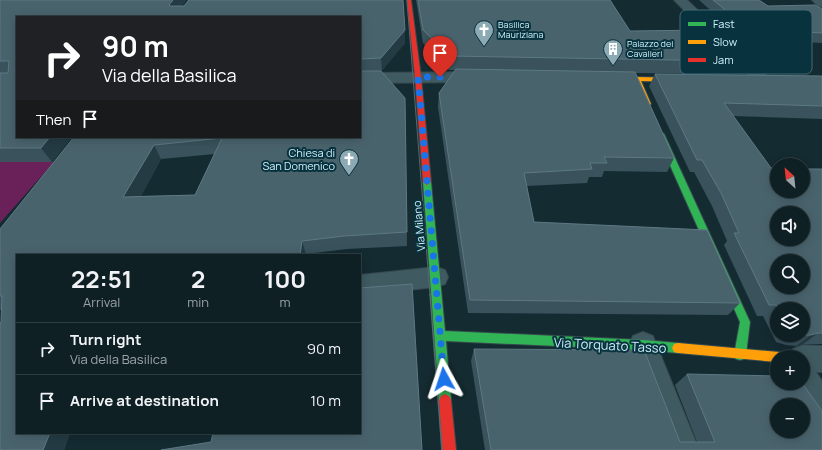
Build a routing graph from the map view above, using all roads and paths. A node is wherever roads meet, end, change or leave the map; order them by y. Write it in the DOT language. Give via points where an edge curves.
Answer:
graph roads {
  1 [pos="409,0"];
  2 [pos="680,0"];
  3 [pos="818,0"];
  4 [pos="822,3"];
  5 [pos="691,10"];
  6 [pos="759,74"];
  7 [pos="418,77"];
  8 [pos="499,77"];
  9 [pos="361,78"];
  10 [pos="692,80"];
  11 [pos="748,81"];
  12 [pos="767,81"];
  13 [pos="652,114"];
  14 [pos="658,128"];
  15 [pos="436,277"];
  16 [pos="361,285"];
  17 [pos="440,336"];
  18 [pos="643,345"];
  19 [pos="740,355"];
  20 [pos="770,357"];
  21 [pos="810,358"];
  22 [pos="822,359"];
  23 [pos="810,388"];
  24 [pos="822,406"];
  25 [pos="449,450"];
  26 [pos="683,450"];
  1 -- 7 [label="street, Via Milano"];
  2 -- 5 [label="street"];
  3 -- 4 [label="street"];
  6 -- 12 [label="street"];
  7 -- 8 [label="street"];
  7 -- 9 [label="street"];
  7 -- 15 [label="street, Via Milano"];
  10 -- 13 [label="street" via="630,79"];
  11 -- 12 [label="street"];
  14 -- 19 [label="street" via="745,322"];
  15 -- 16 [label="street"];
  15 -- 17 [label="street, Via Milano"];
  17 -- 18 [label="street, Via Torquato Tasso"];
  17 -- 25 [label="street, Via Milano"];
  18 -- 19 [label="street, Via Torquato Tasso"];
  18 -- 26 [label="street"];
  19 -- 20 [label="street, Via Torquato Tasso"];
  21 -- 22 [label="street"];
  23 -- 24 [label="street"];
}
